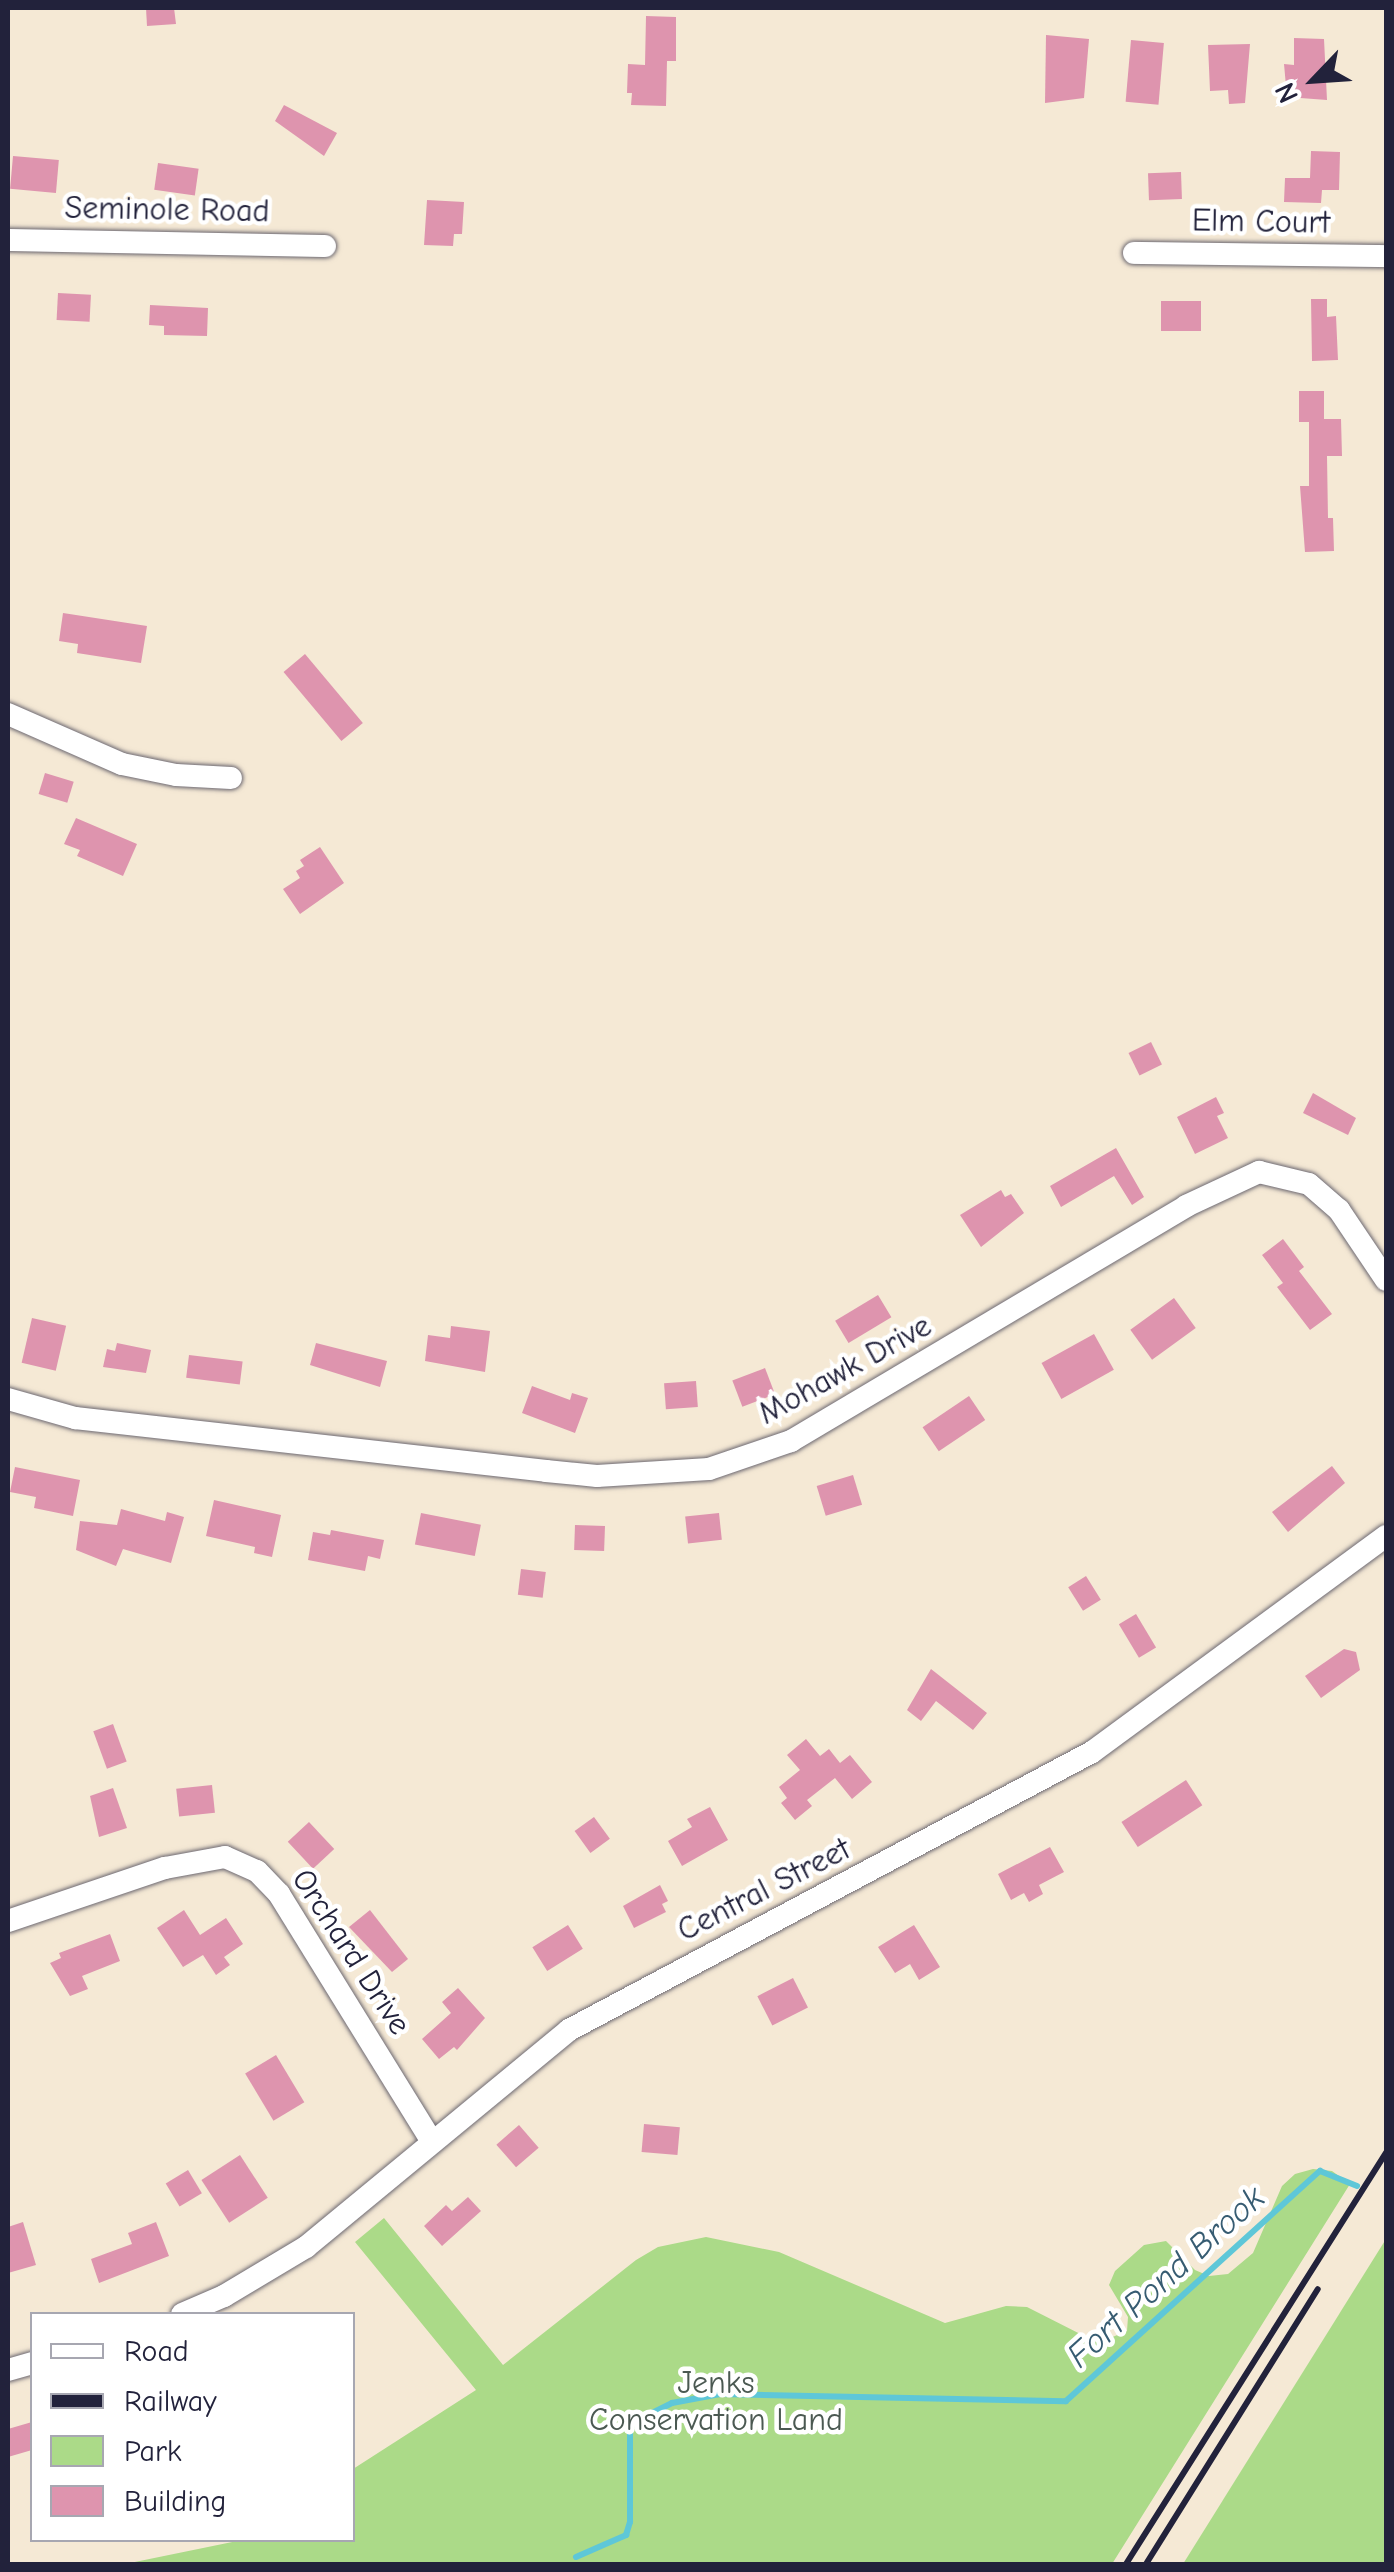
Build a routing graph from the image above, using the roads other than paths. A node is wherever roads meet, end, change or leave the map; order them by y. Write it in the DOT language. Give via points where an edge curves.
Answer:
graph roads {
  1 [pos="8,240"];
  2 [pos="324,246"];
  3 [pos="1134,253"];
  4 [pos="1386,256"];
  5 [pos="8,714"];
  6 [pos="230,778"];
  7 [pos="1386,1280"];
  8 [pos="8,1399"];
  9 [pos="1386,1536"];
  10 [pos="8,1921"];
  11 [pos="431,2140"];
  12 [pos="187,2312"];
  1 -- 2 [label="street, Seminole Road"];
  3 -- 4 [label="street, Elm Court"];
  5 -- 6 [label="street" via="122,764"];
  7 -- 8 [label="street, Mohawk Drive" via="1339,1210 1309,1184 1259,1172 1186,1206 804,1434 709,1469 597,1476 74,1418"];
  9 -- 11 [label="street, Central Street" via="1092,1752 569,2030"];
  10 -- 11 [label="street, Orchard Drive" via="165,1868 226,1857 256,1871 279,1894"];
  11 -- 12 [label="street, Central Street" via="306,2247"];
}
